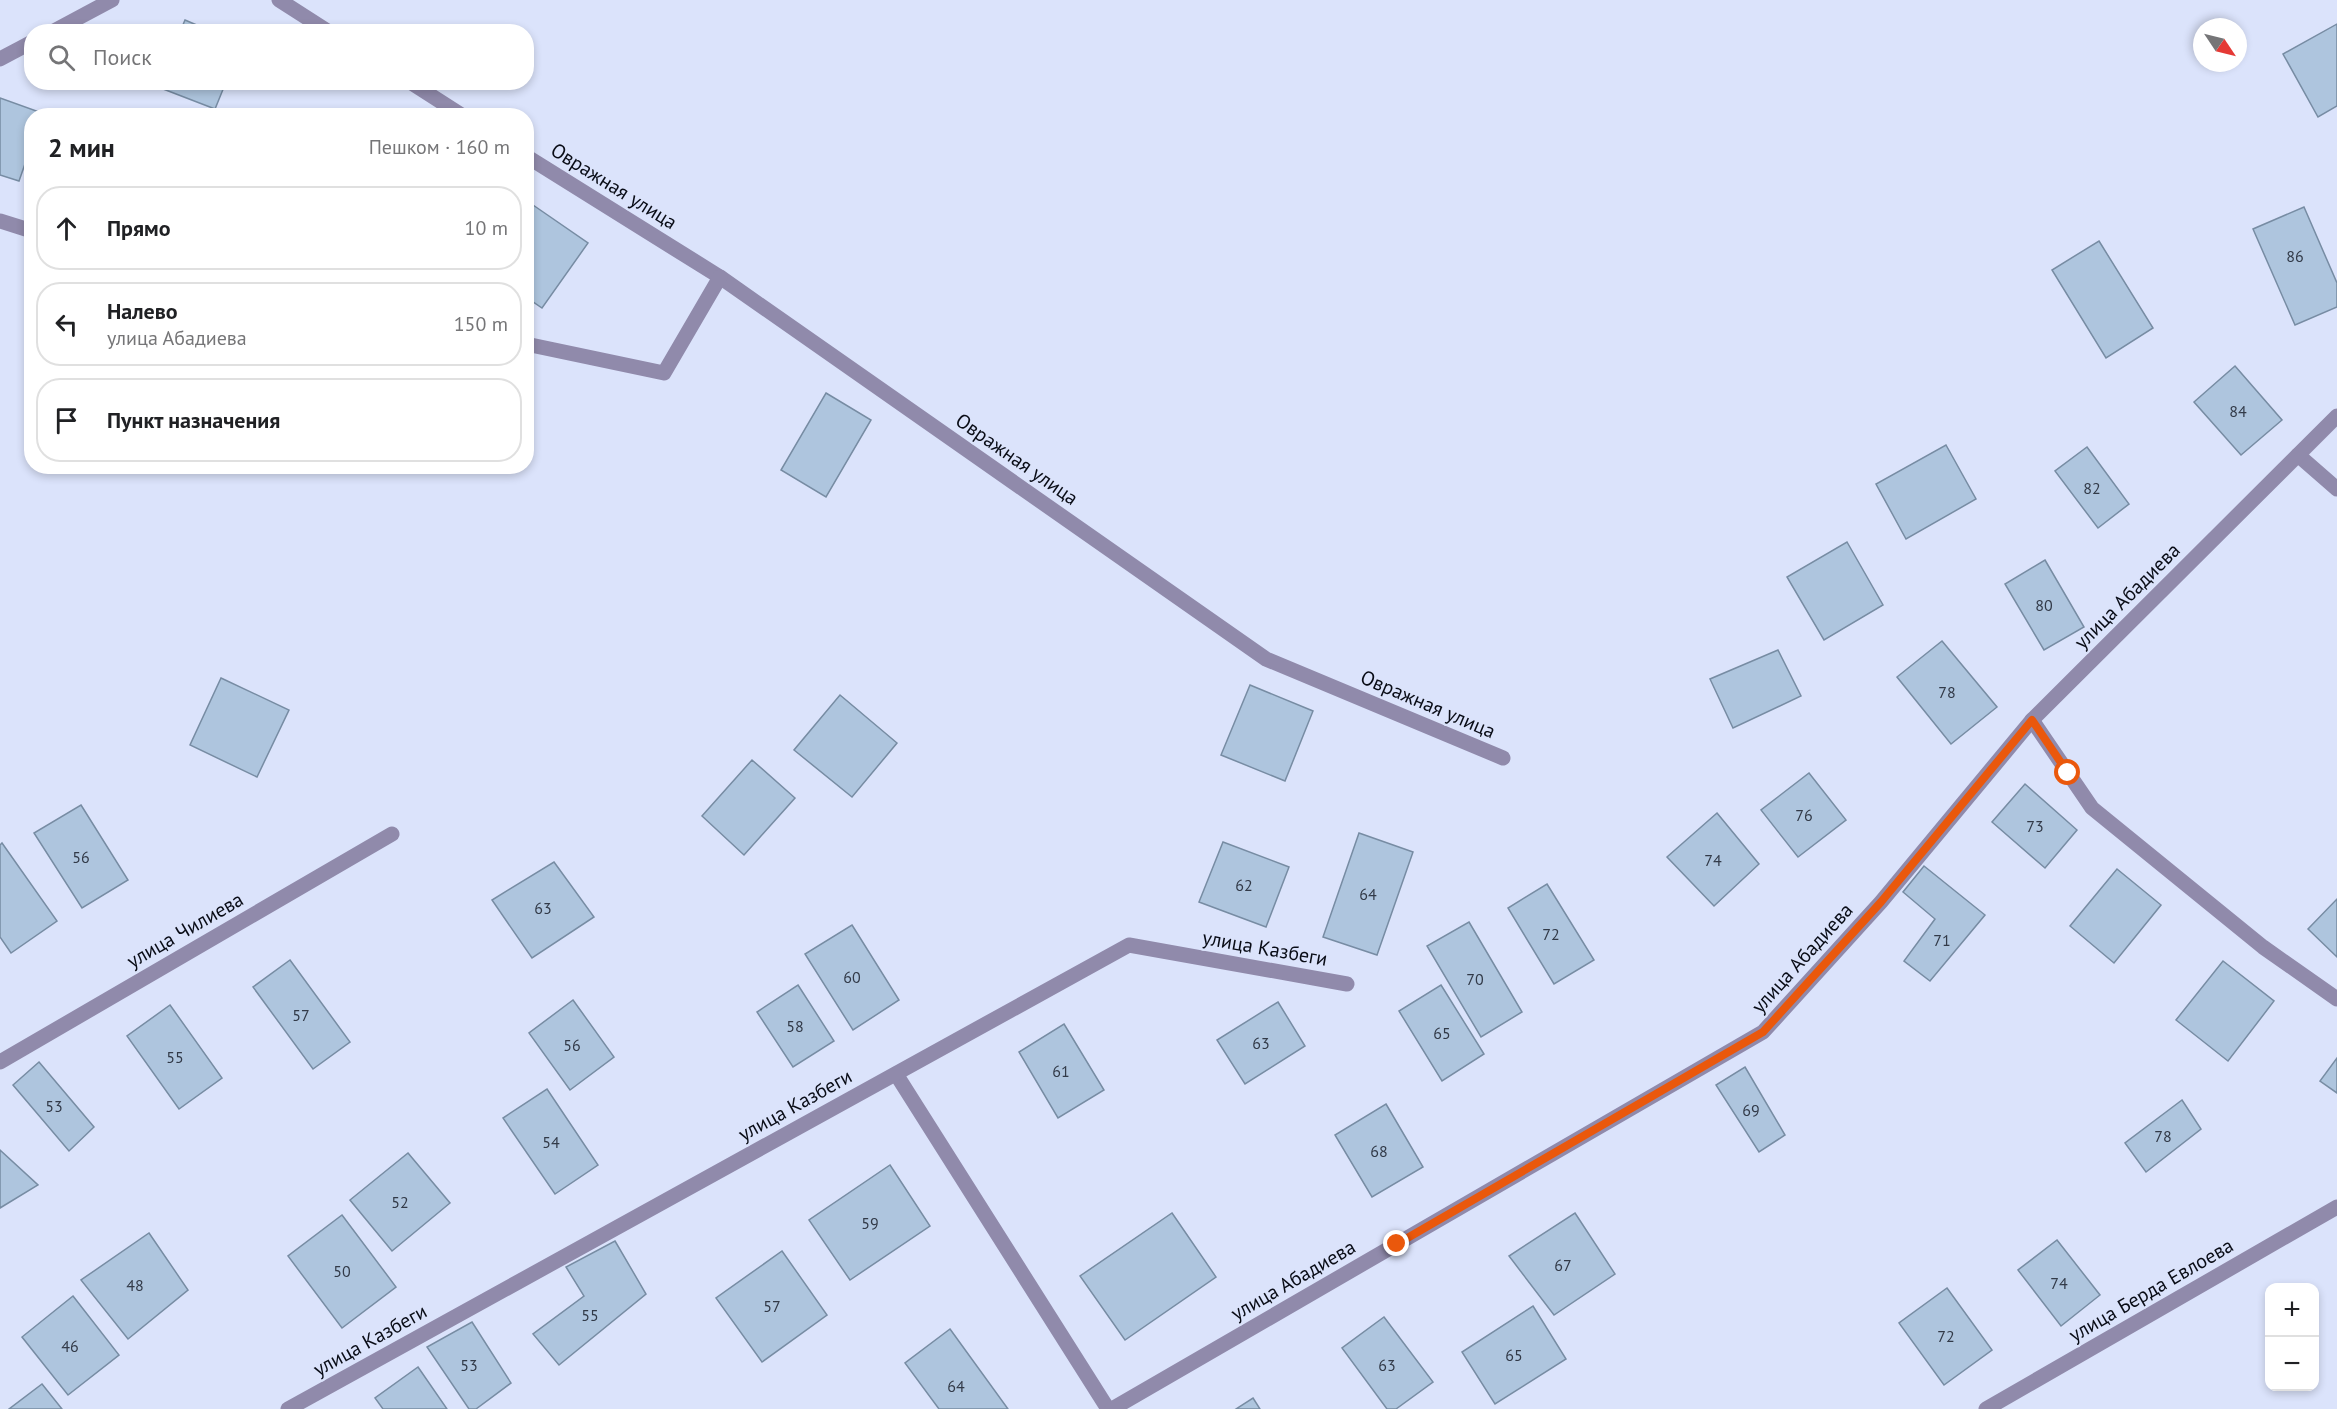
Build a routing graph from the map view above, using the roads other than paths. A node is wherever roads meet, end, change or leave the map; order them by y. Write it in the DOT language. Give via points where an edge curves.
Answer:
graph roads {
  1 [pos="112,0"];
  2 [pos="279,0"];
  3 [pos="67,24"];
  4 [pos="316,24"];
  5 [pos="24,46"];
  6 [pos="0,58"];
  7 [pos="422,90"];
  8 [pos="451,108"];
  9 [pos="534,161"];
  10 [pos="0,221"];
  11 [pos="24,228"];
  12 [pos="720,277"];
  13 [pos="534,346"];
  14 [pos="2337,416"];
  15 [pos="2298,455"];
  16 [pos="2337,489"];
  17 [pos="2032,720"];
  18 [pos="1503,758"];
  19 [pos="392,834"];
  20 [pos="1347,984"];
  21 [pos="2337,999"];
  22 [pos="0,1062"];
  23 [pos="896,1074"];
  24 [pos="2337,1207"];
  25 [pos="288,1409"];
  26 [pos="1110,1409"];
  27 [pos="1986,1409"];
  1 -- 3 [label="street"];
  2 -- 4 [label="street"];
  5 -- 6 [label="street"];
  7 -- 8 [label="street"];
  9 -- 12 [label="street, Овражная улица"];
  10 -- 11 [label="street"];
  12 -- 13 [label="street" via="664,373"];
  12 -- 18 [label="street, Овражная улица" via="1266,659"];
  14 -- 15 [label="street, улица Абадиева"];
  15 -- 16 [label="street"];
  15 -- 17 [label="street, улица Абадиева"];
  17 -- 21 [label="street" via="2092,808 2263,947"];
  17 -- 26 [label="street, улица Абадиева" via="1881,902 1763,1032"];
  19 -- 22 [label="street, улица Чилиева"];
  20 -- 23 [label="street, улица Казбеги" via="1129,945"];
  23 -- 25 [label="street, улица Казбеги"];
  23 -- 26 [label="street"];
  24 -- 27 [label="street, улица Берда Евлоева"];
}
